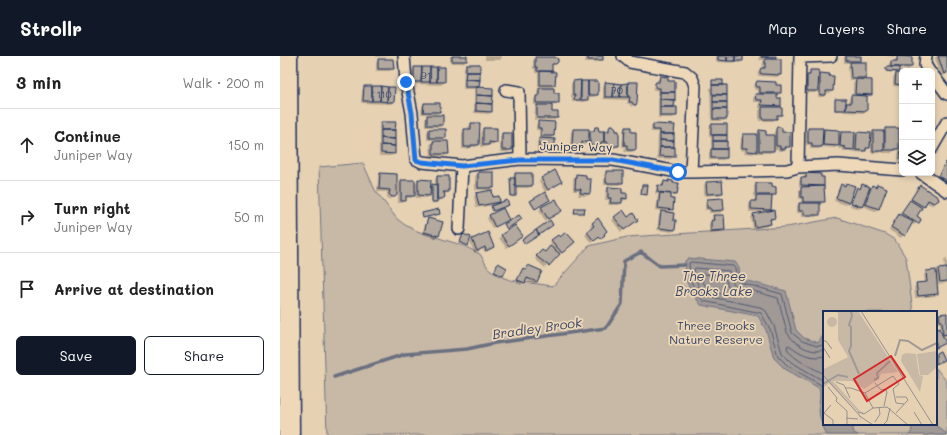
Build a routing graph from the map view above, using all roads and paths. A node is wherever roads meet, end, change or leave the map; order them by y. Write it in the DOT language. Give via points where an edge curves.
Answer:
graph roads {
  1 [pos="288,56"];
  2 [pos="404,56"];
  3 [pos="623,56"];
  4 [pos="800,56"];
  5 [pos="831,56"];
  6 [pos="926,56"];
  7 [pos="927,68"];
  8 [pos="935,78"];
  9 [pos="506,90"];
  10 [pos="947,94"];
  11 [pos="947,122"];
  12 [pos="935,143"];
  13 [pos="520,160"];
  14 [pos="462,166"];
  15 [pos="798,167"];
  16 [pos="899,170"];
  17 [pos="691,172"];
  18 [pos="925,176"];
  19 [pos="947,191"];
  20 [pos="459,229"];
  21 [pos="289,435"];
  1 -- 21 [label="highway"];
  2 -- 14 [label="street, Juniper Way" via="416,160"];
  3 -- 17 [label="street" via="630,62 685,72 692,78 695,86"];
  4 -- 5 [label="street"];
  4 -- 15 [label="street"];
  6 -- 7 [label="street"];
  8 -- 10 [label="street"];
  9 -- 13 [label="street" via="519,92"];
  11 -- 12 [label="street"];
  13 -- 14 [label="street, Juniper Way"];
  13 -- 17 [label="street, Juniper Way" via="613,160"];
  14 -- 20 [label="street"];
  15 -- 16 [label="street, Juniper Way" via="838,165"];
  15 -- 17 [label="street, Juniper Way" via="787,170"];
  18 -- 19 [label="street"];
}
